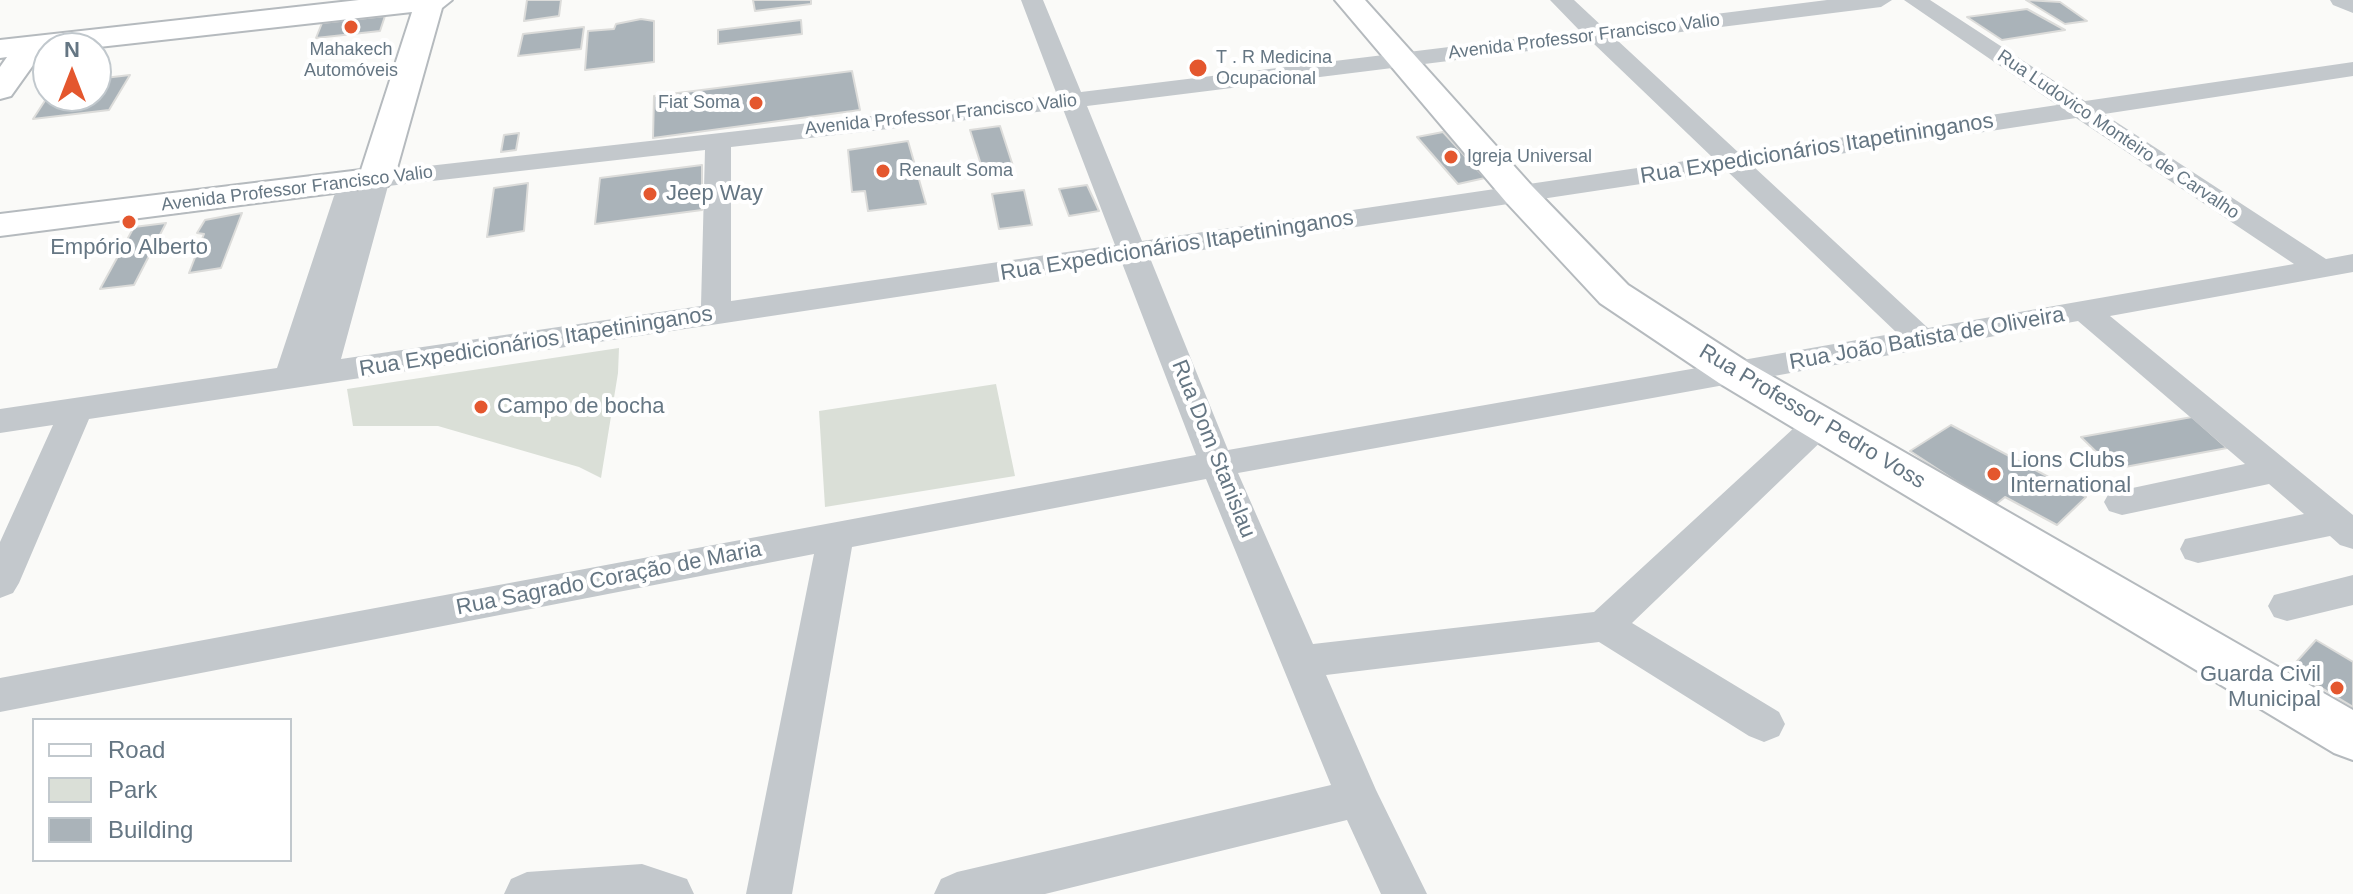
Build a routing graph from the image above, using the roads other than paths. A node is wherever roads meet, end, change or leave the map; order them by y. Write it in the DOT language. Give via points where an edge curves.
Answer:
graph roads {
  1 [pos="438,0"];
  2 [pos="1032,0"];
  3 [pos="1349,0"];
  4 [pos="1561,0"];
  5 [pos="1881,0"];
  6 [pos="1915,0"];
  7 [pos="2341,0"];
  8 [pos="418,1"];
  9 [pos="2353,6"];
  10 [pos="1599,36"];
  11 [pos="31,46"];
  12 [pos="0,49"];
  13 [pos="1401,60"];
  14 [pos="2353,69"];
  15 [pos="0,89"];
  16 [pos="1074,100"];
  17 [pos="2081,110"];
  18 [pos="718,139"];
  19 [pos="1733,162"];
  20 [pos="364,180"];
  21 [pos="1519,194"];
  22 [pos="0,225"];
  23 [pos="1134,252"];
  24 [pos="2353,263"];
  25 [pos="2321,269"];
  26 [pos="2100,308"];
  27 [pos="716,315"];
  28 [pos="1922,340"];
  29 [pos="1734,373"];
  30 [pos="305,377"];
  31 [pos="76,410"];
  32 [pos="0,421"];
  33 [pos="1820,423"];
  34 [pos="1217,464"];
  35 [pos="2276,470"];
  36 [pos="2122,502"];
  37 [pos="2345,528"];
  38 [pos="836,537"];
  39 [pos="2198,549"];
  40 [pos="0,583"];
  41 [pos="2353,590"];
  42 [pos="2287,606"];
  43 [pos="1604,626"];
  44 [pos="1301,662"];
  45 [pos="0,695"];
  46 [pos="1764,724"];
  47 [pos="2353,737"];
  48 [pos="1358,798"];
  49 [pos="527,894"];
  50 [pos="671,894"];
  51 [pos="769,894"];
  52 [pos="957,894"];
  53 [pos="1404,894"];
  1 -- 8 [label="main road"];
  2 -- 16 [label="street, Rua Dom Stanislau"];
  3 -- 13 [label="main road, Rua Professor Pedro Voss"];
  4 -- 10 [label="street"];
  5 -- 10 [label="street, Avenida Professor Francisco Valio"];
  6 -- 17 [label="street, Rua Ludovico Monteiro de Carvalho"];
  7 -- 9 [label="street"];
  8 -- 11 [label="main road"];
  8 -- 20 [label="main road"];
  10 -- 13 [label="street, Avenida Professor Francisco Valio"];
  10 -- 19 [label="street"];
  11 -- 12 [label="main road"];
  11 -- 15 [label="main road"];
  13 -- 16 [label="street, Avenida Professor Francisco Valio"];
  13 -- 21 [label="main road, Rua Professor Pedro Voss"];
  14 -- 17 [label="street, Rua Expedicionários Itapetininganos"];
  16 -- 18 [label="street, Avenida Professor Francisco Valio"];
  16 -- 23 [label="street, Rua Dom Stanislau"];
  17 -- 19 [label="street, Rua Expedicionários Itapetininganos"];
  17 -- 25 [label="street, Rua Ludovico Monteiro de Carvalho"];
  18 -- 20 [label="street, Avenida Professor Francisco Valio"];
  18 -- 27 [label="street"];
  19 -- 21 [label="street, Rua Expedicionários Itapetininganos"];
  19 -- 28 [label="street"];
  20 -- 22 [label="main road, Avenida Professor Francisco Valio"];
  20 -- 30 [label="street"];
  21 -- 23 [label="street, Rua Expedicionários Itapetininganos"];
  21 -- 29 [label="main road, Rua Professor Pedro Voss" via="1614,294"];
  23 -- 27 [label="street, Rua Expedicionários Itapetininganos"];
  23 -- 34 [label="street, Rua Dom Stanislau"];
  24 -- 25 [label="street, Rua João Batista de Oliveira"];
  25 -- 26 [label="street, Rua João Batista de Oliveira"];
  26 -- 28 [label="street, Rua João Batista de Oliveira"];
  26 -- 35 [label="street" via="2160,373"];
  27 -- 30 [label="street, Rua Expedicionários Itapetininganos"];
  28 -- 29 [label="street, Rua João Batista de Oliveira"];
  29 -- 33 [label="main road, Rua Professor Pedro Voss"];
  29 -- 34 [label="street, Rua João Batista de Oliveira"];
  30 -- 31 [label="street, Rua Expedicionários Itapetininganos"];
  31 -- 32 [label="street, Rua Expedicionários Itapetininganos"];
  31 -- 40 [label="street"];
  33 -- 43 [label="street"];
  33 -- 47 [label="main road, Rua Professor Pedro Voss"];
  34 -- 38 [label="street, Rua Sagrado Coração de Maria"];
  34 -- 44 [label="street, Rua Dom Stanislau"];
  35 -- 36 [label="street"];
  35 -- 37 [label="street"];
  37 -- 39 [label="street"];
  38 -- 45 [label="street, Rua Sagrado Coração de Maria"];
  38 -- 51 [label="street"];
  41 -- 42 [label="street"];
  43 -- 44 [label="street"];
  43 -- 46 [label="street"];
  44 -- 48 [label="street, Rua Dom Stanislau"];
  48 -- 52 [label="street"];
  48 -- 53 [label="street, Rua Dom Stanislau"];
  49 -- 50 [label="street" via="642,885"];
}
